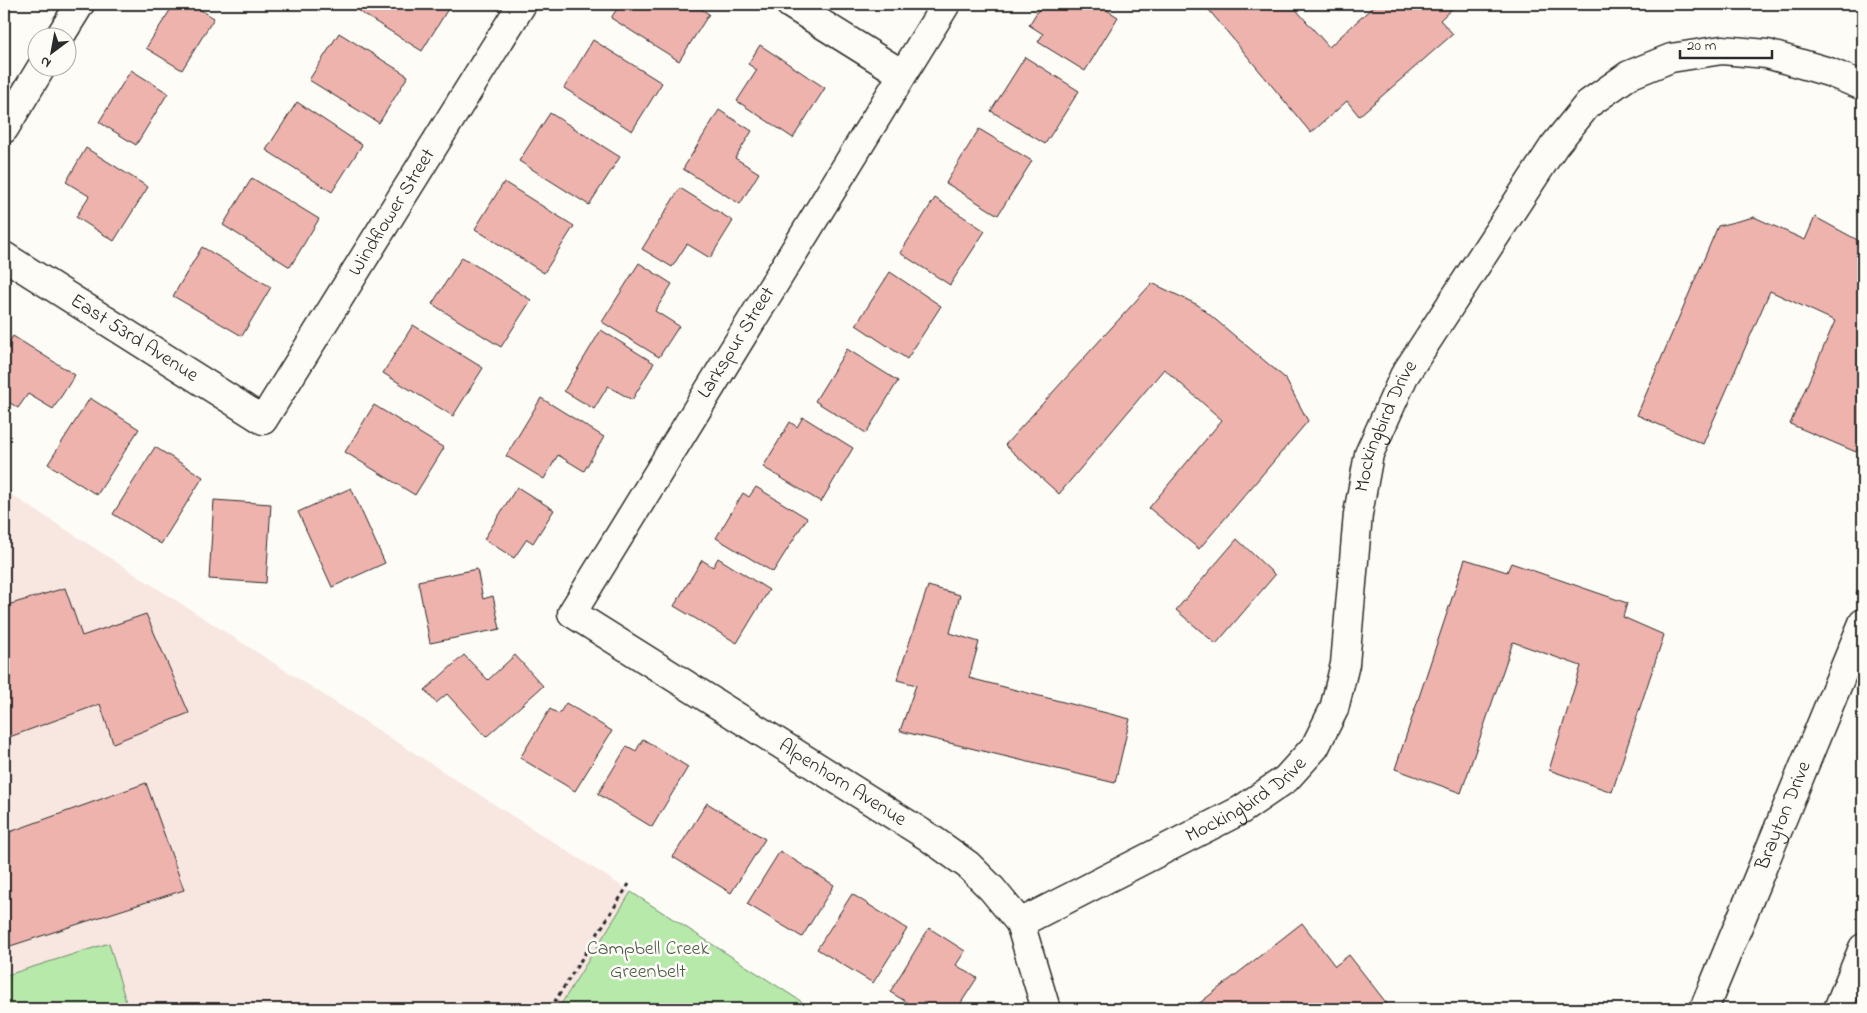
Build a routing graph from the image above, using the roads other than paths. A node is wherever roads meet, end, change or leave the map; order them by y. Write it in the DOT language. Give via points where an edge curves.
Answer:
graph roads {
  1 [pos="80,4"];
  2 [pos="522,4"];
  3 [pos="790,4"];
  4 [pos="946,4"];
  5 [pos="66,28"];
  6 [pos="902,74"];
  7 [pos="35,78"];
  8 [pos="1863,86"];
  9 [pos="4,128"];
  10 [pos="4,256"];
  11 [pos="263,420"];
  12 [pos="572,613"];
  13 [pos="1863,623"];
  14 [pos="1020,922"];
  15 [pos="1863,948"];
  16 [pos="1046,1009"];
  17 [pos="1704,1009"];
  18 [pos="1838,1009"];
  1 -- 5 [label="main road"];
  2 -- 11 [label="main road, Windflower Street"];
  3 -- 6 [label="main road"];
  4 -- 6 [label="main road, Larkspur Street"];
  6 -- 12 [label="main road, Larkspur Street"];
  7 -- 9 [label="main road"];
  8 -- 14 [label="main road, Mockingbird Drive" via="1829,72 1767,54 1722,50 1672,58 1629,75 1588,104 1554,146 1404,376 1369,454 1358,514 1344,664 1334,709 1315,747 1286,779 1241,810"];
  10 -- 11 [label="main road, East 53rd Avenue"];
  12 -- 14 [label="main road, Alpenhorn Avenue" via="930,838 968,865"];
  13 -- 17 [label="main road, Brayton Drive"];
  14 -- 16 [label="main road, Alpenhorn Avenue"];
  15 -- 18 [label="main road"];
}
